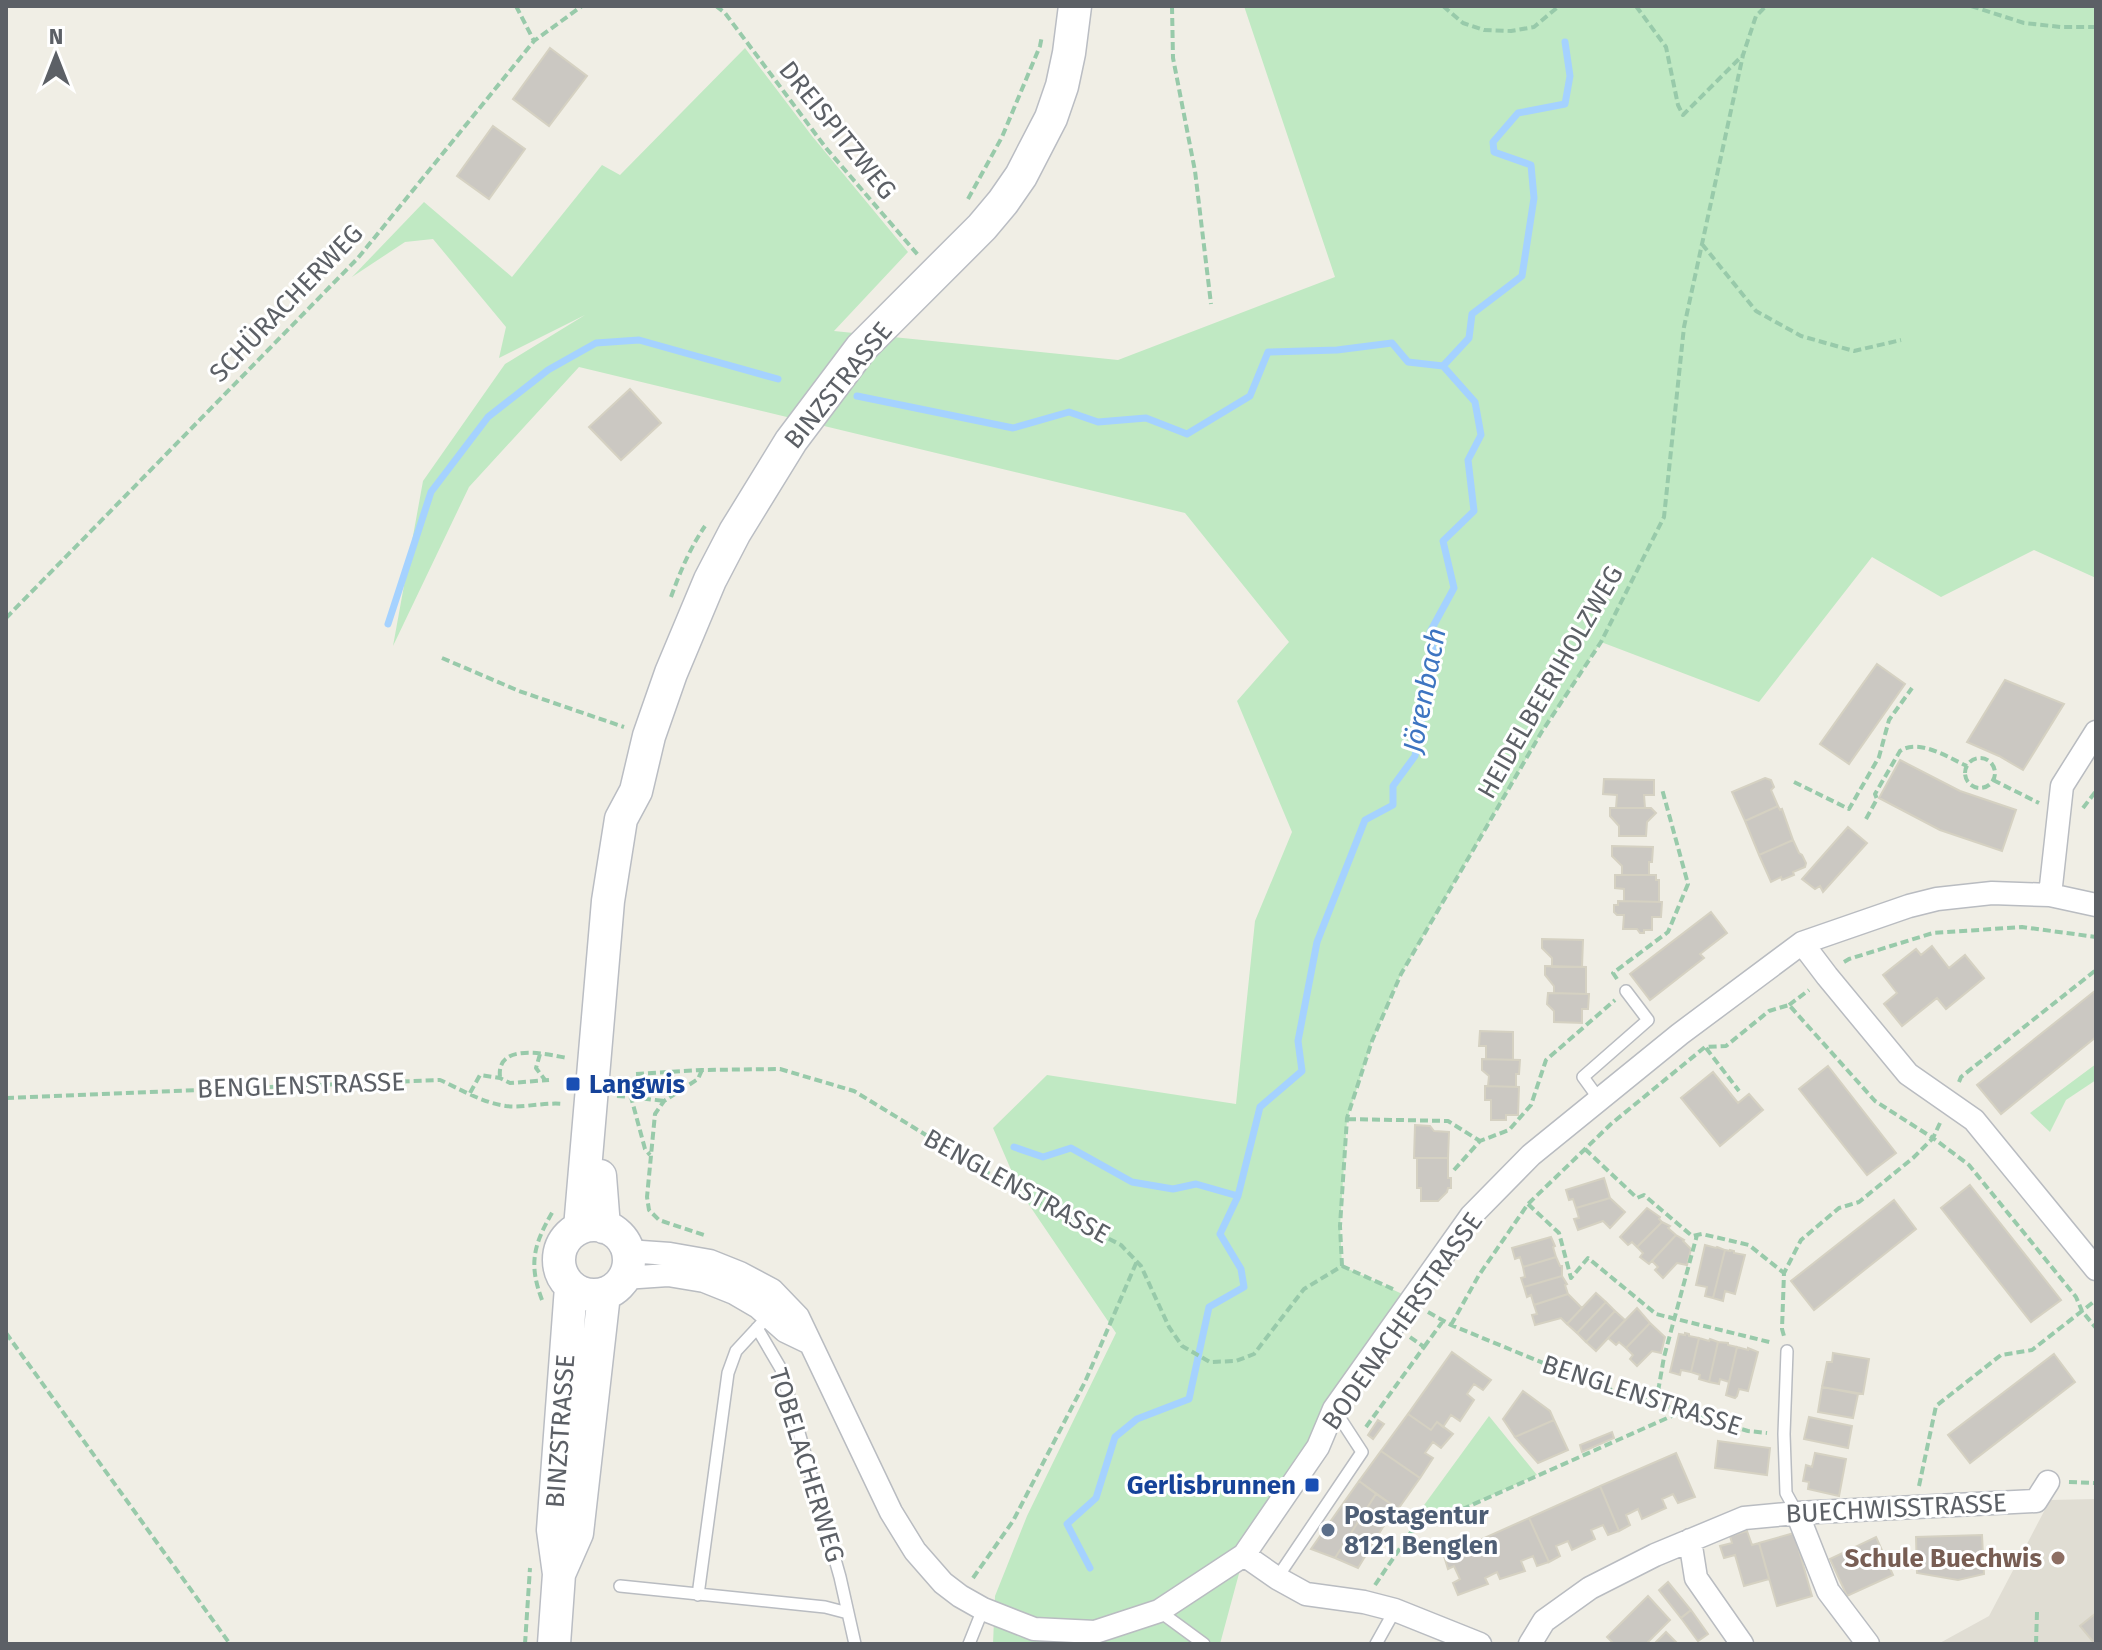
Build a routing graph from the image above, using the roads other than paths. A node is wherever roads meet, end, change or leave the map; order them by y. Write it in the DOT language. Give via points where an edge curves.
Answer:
graph roads {
  1 [pos="1075,6"];
  2 [pos="2096,732"];
  3 [pos="2050,895"];
  4 [pos="2096,905"];
  5 [pos="1802,943"];
  6 [pos="1626,991"];
  7 [pos="1599,1099"];
  8 [pos="592,1228"];
  9 [pos="2096,1269"];
  10 [pos="618,1274"];
  11 [pos="571,1287"];
  12 [pos="770,1315"];
  13 [pos="1787,1349"];
  14 [pos="1334,1409"];
  15 [pos="2048,1482"];
  16 [pos="1797,1513"];
  17 [pos="1690,1540"];
  18 [pos="1244,1555"];
  19 [pos="559,1574"];
  20 [pos="1277,1578"];
  21 [pos="620,1586"];
  22 [pos="698,1595"];
  23 [pos="983,1609"];
  24 [pos="1395,1610"];
  25 [pos="1159,1611"];
  26 [pos="848,1613"];
  27 [pos="554,1644"];
  28 [pos="855,1644"];
  29 [pos="969,1644"];
  30 [pos="1204,1644"];
  31 [pos="1376,1644"];
  32 [pos="1480,1644"];
  33 [pos="1530,1644"];
  34 [pos="1742,1644"];
  35 [pos="1868,1644"];
  1 -- 8 [label="main road, BINZSTRASSE" via="1066,72 1051,118 1021,176 982,227 920,264 791,441 710,580 671,673 636,791 621,819 608,901 610,1099"];
  2 -- 3 [label="street" via="2062,786"];
  3 -- 4 [label="street, BODENACHERSTRASSE"];
  3 -- 5 [label="street, BODENACHERSTRASSE" via="1992,893 1937,899"];
  5 -- 7 [label="street, BODENACHERSTRASSE"];
  5 -- 9 [label="street" via="1908,1074 1974,1120"];
  6 -- 7 [label="lane" via="1648,1020 1583,1077"];
  7 -- 14 [label="street, BODENACHERSTRASSE" via="1531,1155 1471,1216"];
  8 -- 10 [label="main road" via="614,1233 622,1241"];
  8 -- 11 [label="main road" via="570,1235 559,1255 563,1278"];
  10 -- 11 [label="main road" via="593,1295"];
  10 -- 12 [label="street, BODENACHERSTRASSE" via="704,1281"];
  10 -- 19 [label="main road, BINZSTRASSE" via="577,1533"];
  11 -- 19 [label="main road, BINZSTRASSE" via="553,1530"];
  12 -- 22 [label="lane" via="736,1351 728,1373"];
  12 -- 23 [label="street, BODENACHERSTRASSE" via="785,1331 810,1343 915,1551 943,1583"];
  12 -- 26 [label="lane, TOBELACHERWEG"];
  13 -- 16 [label="lane" via="1786,1493"];
  14 -- 18 [label="street, BODENACHERSTRASSE" via="1318,1447"];
  14 -- 20 [label="lane" via="1362,1452"];
  15 -- 16 [label="street, BUECHWISSTRASSE" via="2036,1501"];
  16 -- 17 [label="street, BUECHWISSTRASSE" via="1744,1518"];
  16 -- 35 [label="street" via="1828,1591"];
  17 -- 33 [label="street, BUECHWISSTRASSE" via="1590,1588 1544,1621"];
  17 -- 34 [label="street" via="1696,1578"];
  18 -- 20 [label="street"];
  18 -- 25 [label="street, BODENACHERSTRASSE"];
  19 -- 27 [label="main road, BINZSTRASSE"];
  20 -- 24 [label="street" via="1306,1594"];
  21 -- 22 [label="lane"];
  22 -- 26 [label="lane"];
  23 -- 25 [label="street, BODENACHERSTRASSE" via="1034,1629 1095,1632"];
  23 -- 29 [label="lane"];
  24 -- 31 [label="lane"];
  24 -- 32 [label="street"];
  25 -- 30 [label="lane"];
  26 -- 28 [label="lane, TOBELACHERWEG"];
}
